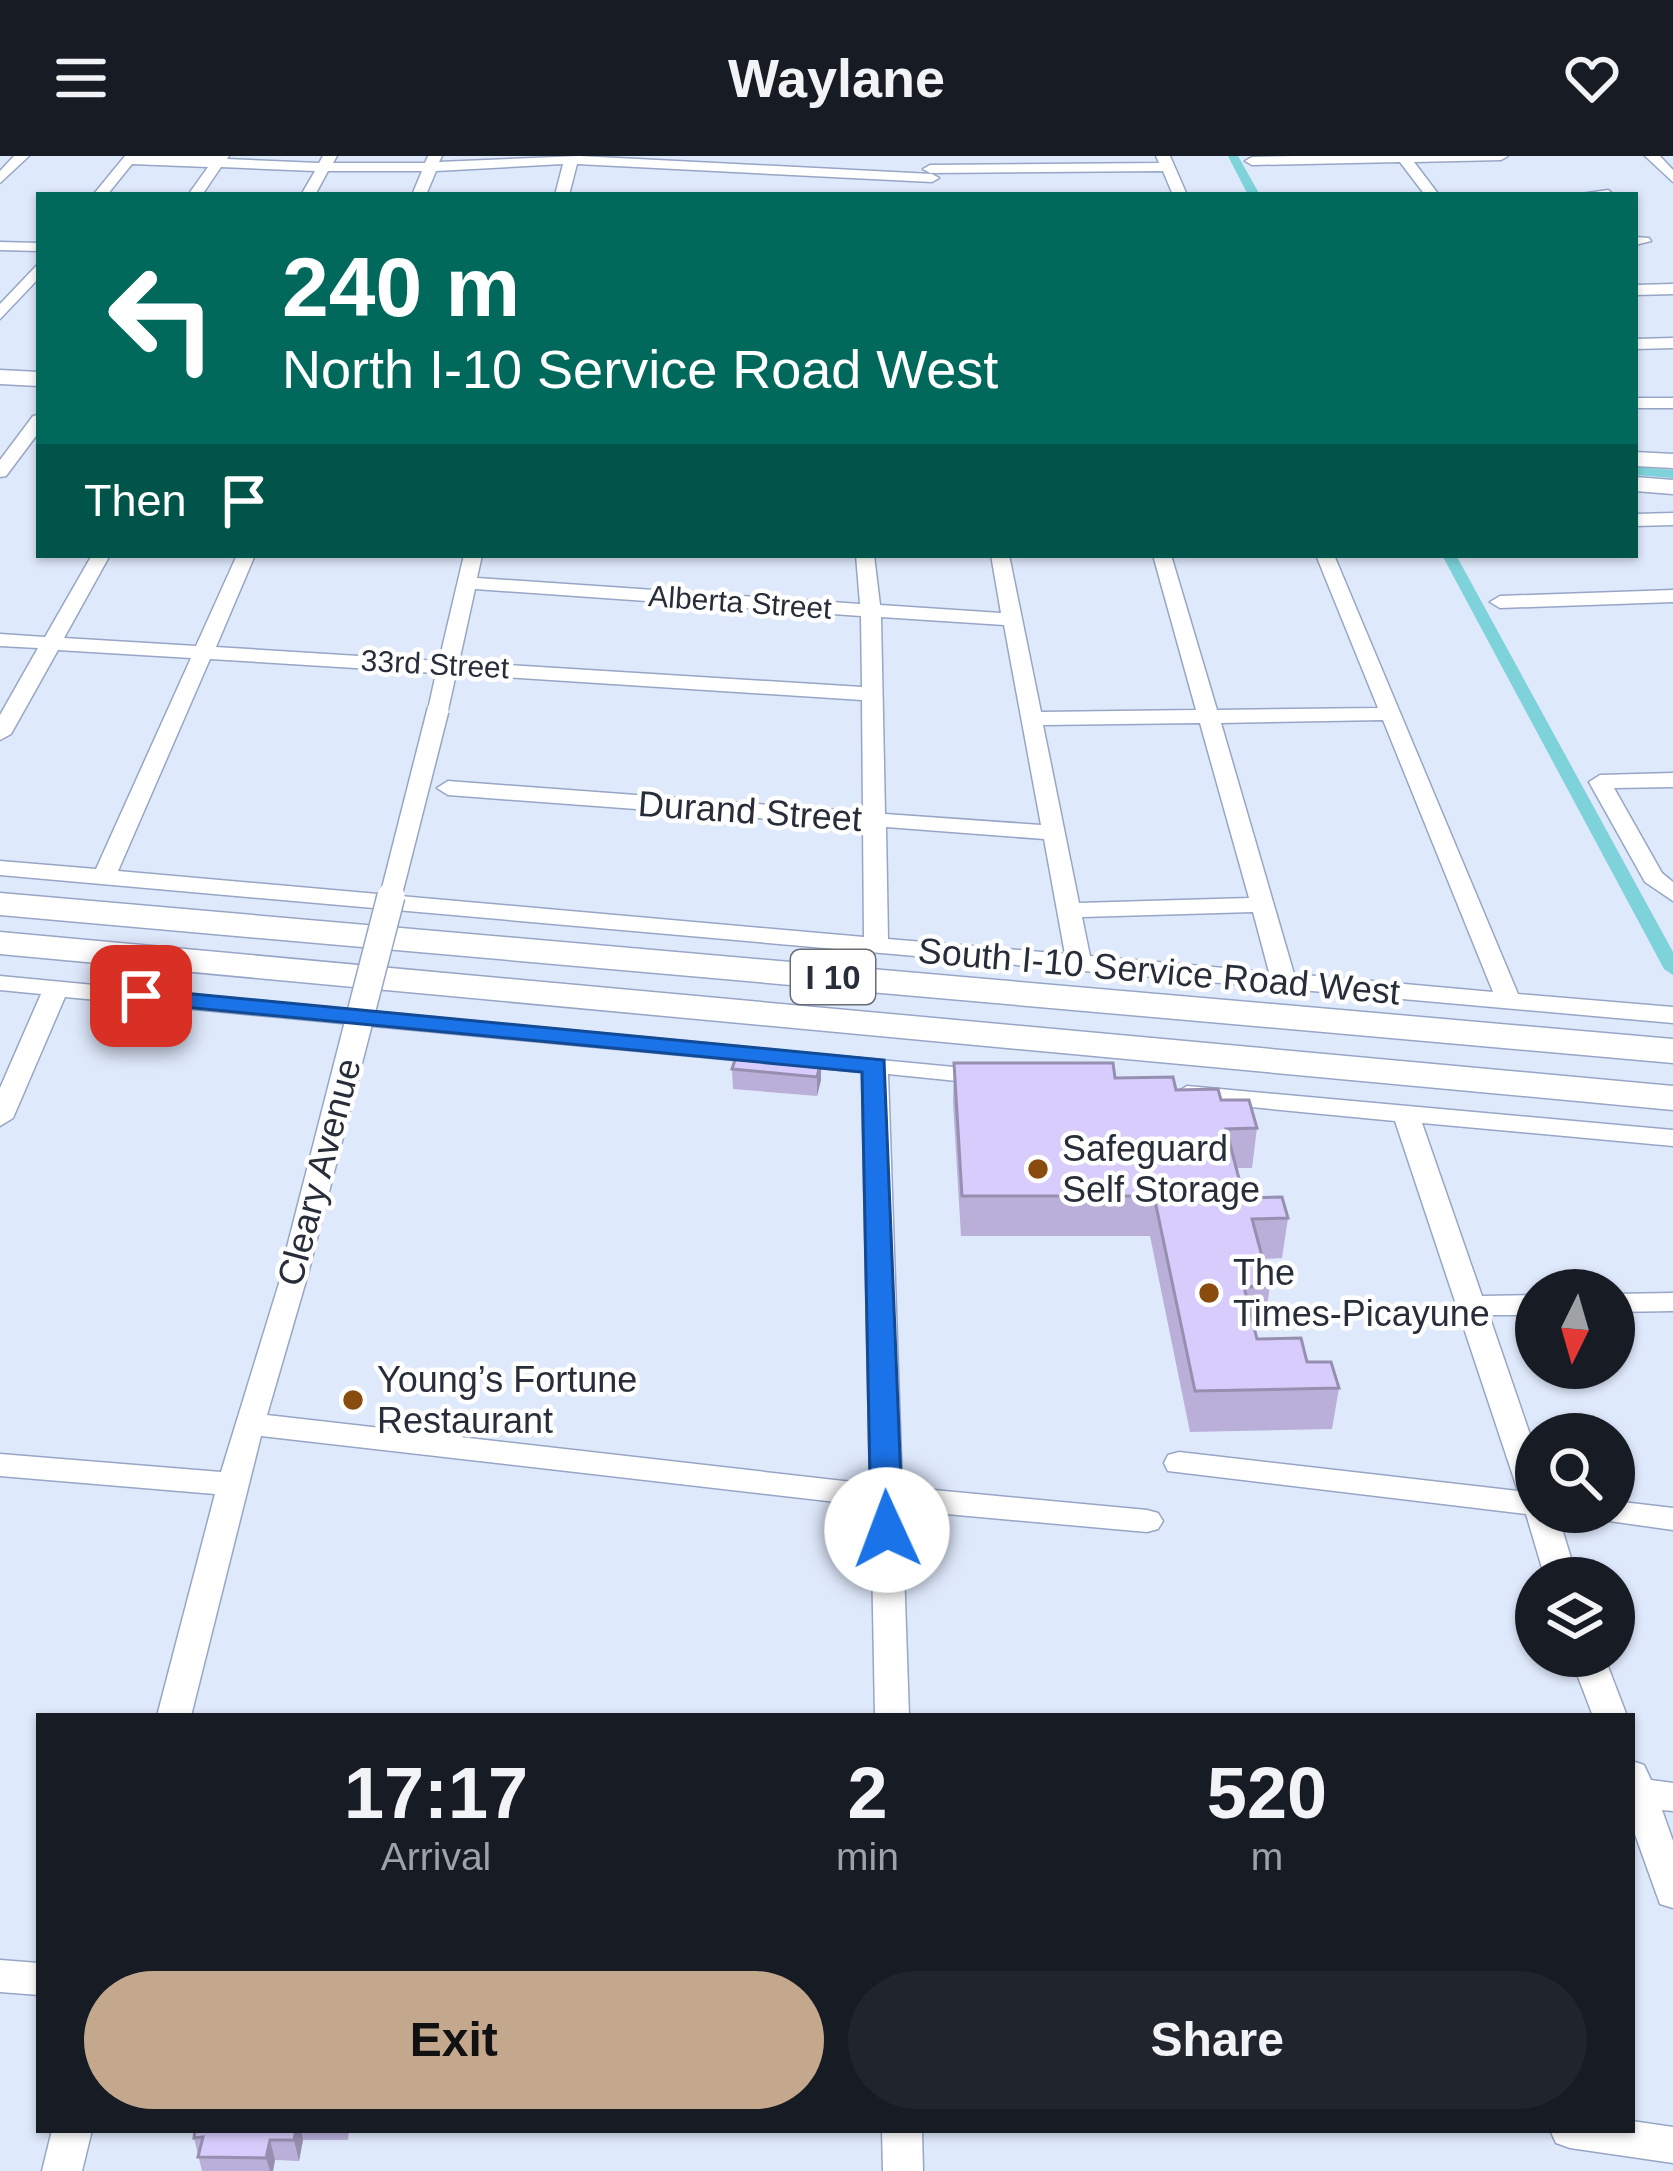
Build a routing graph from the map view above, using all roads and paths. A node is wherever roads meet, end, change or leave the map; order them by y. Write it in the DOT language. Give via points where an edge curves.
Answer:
graph roads {
  1 [pos="22,156"];
  2 [pos="1501,156"];
  3 [pos="1652,156"];
  4 [pos="1403,157"];
  5 [pos="130,158"];
  6 [pos="572,158"];
  7 [pos="220,159"];
  8 [pos="327,161"];
  9 [pos="693,161"];
  10 [pos="1252,161"];
  11 [pos="432,162"];
  12 [pos="1166,162"];
  13 [pos="811,164"];
  14 [pos="1047,169"];
  15 [pos="931,175"];
  16 [pos="1673,178"];
  17 [pos="0,179"];
  18 [pos="102,192"];
  19 [pos="197,192"];
  20 [pos="310,192"];
  21 [pos="420,192"];
  22 [pos="563,192"];
  23 [pos="1179,192"];
  24 [pos="1430,192"];
  25 [pos="0,245"];
  26 [pos="36,247"];
  27 [pos="36,272"];
  28 [pos="1638,290"];
  29 [pos="1673,290"];
  30 [pos="0,314"];
  31 [pos="1673,343"];
  32 [pos="1638,344"];
  33 [pos="0,358"];
  34 [pos="36,360"];
  35 [pos="0,377"];
  36 [pos="36,380"];
  37 [pos="1673,403"];
  38 [pos="1638,404"];
  39 [pos="36,424"];
  40 [pos="1638,459"];
  41 [pos="1673,461"];
  42 [pos="0,472"];
  43 [pos="1653,486"];
  44 [pos="1673,516"];
  45 [pos="1638,520"];
  46 [pos="99,558"];
  47 [pos="245,558"];
  48 [pos="471,558"];
  49 [pos="865,558"];
  50 [pos="1001,558"];
  51 [pos="1163,558"];
  52 [pos="1326,558"];
  53 [pos="467,583"];
  54 [pos="1673,596"];
  55 [pos="1500,602"];
  56 [pos="871,611"];
  57 [pos="1012,620"];
  58 [pos="0,640"];
  59 [pos="50,643"];
  60 [pos="204,651"];
  61 [pos="448,664"];
  62 [pos="870,694"];
  63 [pos="1387,714"];
  64 [pos="1208,717"];
  65 [pos="1029,719"];
  66 [pos="0,734"];
  67 [pos="1673,780"];
  68 [pos="448,788"];
  69 [pos="871,820"];
  70 [pos="1053,833"];
  71 [pos="0,868"];
  72 [pos="104,878"];
  73 [pos="1673,892"];
  74 [pos="0,904"];
  75 [pos="1263,905"];
  76 [pos="1067,910"];
  77 [pos="0,943"];
  78 [pos="876,946"];
  79 [pos="1079,964"];
  80 [pos="1284,981"];
  81 [pos="0,983"];
  82 [pos="56,988"];
  83 [pos="1509,1001"];
  84 [pos="1666,1032"];
  85 [pos="874,1065"];
  86 [pos="1006,1078"];
  87 [pos="1166,1092"];
  88 [pos="1673,1098"];
  89 [pos="2,1109"];
  90 [pos="1406,1114"];
  91 [pos="1673,1138"];
  92 [pos="1673,1302"];
  93 [pos="1635,1303"];
  94 [pos="1515,1305"];
  95 [pos="1471,1306"];
  96 [pos="249,1424"];
  97 [pos="1515,1438"];
  98 [pos="1179,1463"];
  99 [pos="0,1465"];
  100 [pos="233,1484"];
  101 [pos="886,1497"];
  102 [pos="1515,1499"];
  103 [pos="1635,1515"];
  104 [pos="1673,1519"];
  105 [pos="1147,1521"];
  106 [pos="1595,1677"];
  107 [pos="175,1713"];
  108 [pos="892,1713"];
  109 [pos="1609,1713"];
  110 [pos="1644,1789"];
  111 [pos="1673,1893"];
  112 [pos="0,1976"];
  113 [pos="36,1979"];
  114 [pos="71,2133"];
  115 [pos="902,2133"];
  116 [pos="1591,2133"];
  117 [pos="1673,2145"];
  118 [pos="62,2171"];
  119 [pos="903,2171"];
  1 -- 17 [label="street"];
  2 -- 4 [label="street"];
  3 -- 16 [label="street"];
  4 -- 10 [label="street"];
  4 -- 24 [label="street"];
  5 -- 7 [label="street"];
  5 -- 18 [label="street"];
  6 -- 9 [label="street"];
  6 -- 11 [label="street"];
  6 -- 22 [label="street"];
  7 -- 8 [label="street"];
  7 -- 19 [label="street"];
  8 -- 11 [label="street"];
  8 -- 20 [label="street"];
  9 -- 13 [label="street"];
  11 -- 21 [label="street"];
  12 -- 14 [label="street"];
  12 -- 23 [label="street"];
  13 -- 15 [label="street"];
  14 -- 15 [label="street"];
  25 -- 26 [label="street"];
  27 -- 30 [label="street"];
  28 -- 29 [label="street"];
  31 -- 32 [label="street"];
  33 -- 34 [label="main road"];
  35 -- 36 [label="main road"];
  37 -- 38 [label="street"];
  39 -- 42 [label="street"];
  40 -- 41 [label="main road"];
  43 -- 44 [label="street"];
  44 -- 45 [label="street"];
  46 -- 59 [label="street"];
  47 -- 60 [label="street"];
  48 -- 53 [label="street, Cleary Avenue"];
  49 -- 56 [label="street"];
  50 -- 57 [label="street"];
  51 -- 64 [label="street"];
  52 -- 63 [label="street"];
  53 -- 56 [label="street, Alberta Street"];
  53 -- 61 [label="street, Cleary Avenue"];
  54 -- 55 [label="street"];
  56 -- 57 [label="street, Alberta Street"];
  56 -- 62 [label="street"];
  57 -- 65 [label="street"];
  58 -- 59 [label="street, 33rd Street"];
  59 -- 60 [label="street, 33rd Street"];
  59 -- 66 [label="street"];
  60 -- 61 [label="street, 33rd Street"];
  60 -- 72 [label="street"];
  61 -- 62 [label="street, 33rd Street"];
  61 -- 96 [label="street, Cleary Avenue, bridge"];
  62 -- 69 [label="street"];
  63 -- 64 [label="street"];
  63 -- 83 [label="street"];
  64 -- 65 [label="street"];
  64 -- 75 [label="street"];
  65 -- 70 [label="street"];
  67 -- 73 [label="street" via="1600,782 1653,878"];
  68 -- 69 [label="street, Durand Street"];
  69 -- 70 [label="street, Durand Street"];
  69 -- 78 [label="street"];
  70 -- 76 [label="street"];
  71 -- 72 [label="street, South I-10 Service Road West"];
  72 -- 78 [label="street, South I-10 Service Road West"];
  74 -- 84 [label="highway, I 10"];
  75 -- 76 [label="street"];
  75 -- 80 [label="street"];
  76 -- 79 [label="street"];
  77 -- 88 [label="highway, I 10"];
  78 -- 79 [label="street, South I-10 Service Road West"];
  79 -- 80 [label="street, South I-10 Service Road West"];
  80 -- 83 [label="street, South I-10 Service Road West"];
  81 -- 82 [label="street"];
  82 -- 85 [label="street"];
  82 -- 89 [label="street"];
  83 -- 84 [label="street, South I-10 Service Road West"];
  85 -- 86 [label="street"];
  85 -- 101 [label="street"];
  87 -- 90 [label="street"];
  90 -- 91 [label="street"];
  90 -- 95 [label="street"];
  92 -- 93 [label="street"];
  94 -- 95 [label="street"];
  95 -- 97 [label="street"];
  96 -- 100 [label="street, Cleary Avenue"];
  96 -- 101 [label="street"];
  98 -- 102 [label="street"];
  99 -- 100 [label="street"];
  100 -- 107 [label="street, Cleary Avenue"];
  101 -- 105 [label="street"];
  101 -- 108 [label="street"];
  103 -- 104 [label="street"];
  106 -- 109 [label="street"];
  110 -- 111 [label="street"];
  112 -- 113 [label="street"];
  114 -- 118 [label="street"];
  115 -- 119 [label="street"];
  116 -- 117 [label="street"];
}
